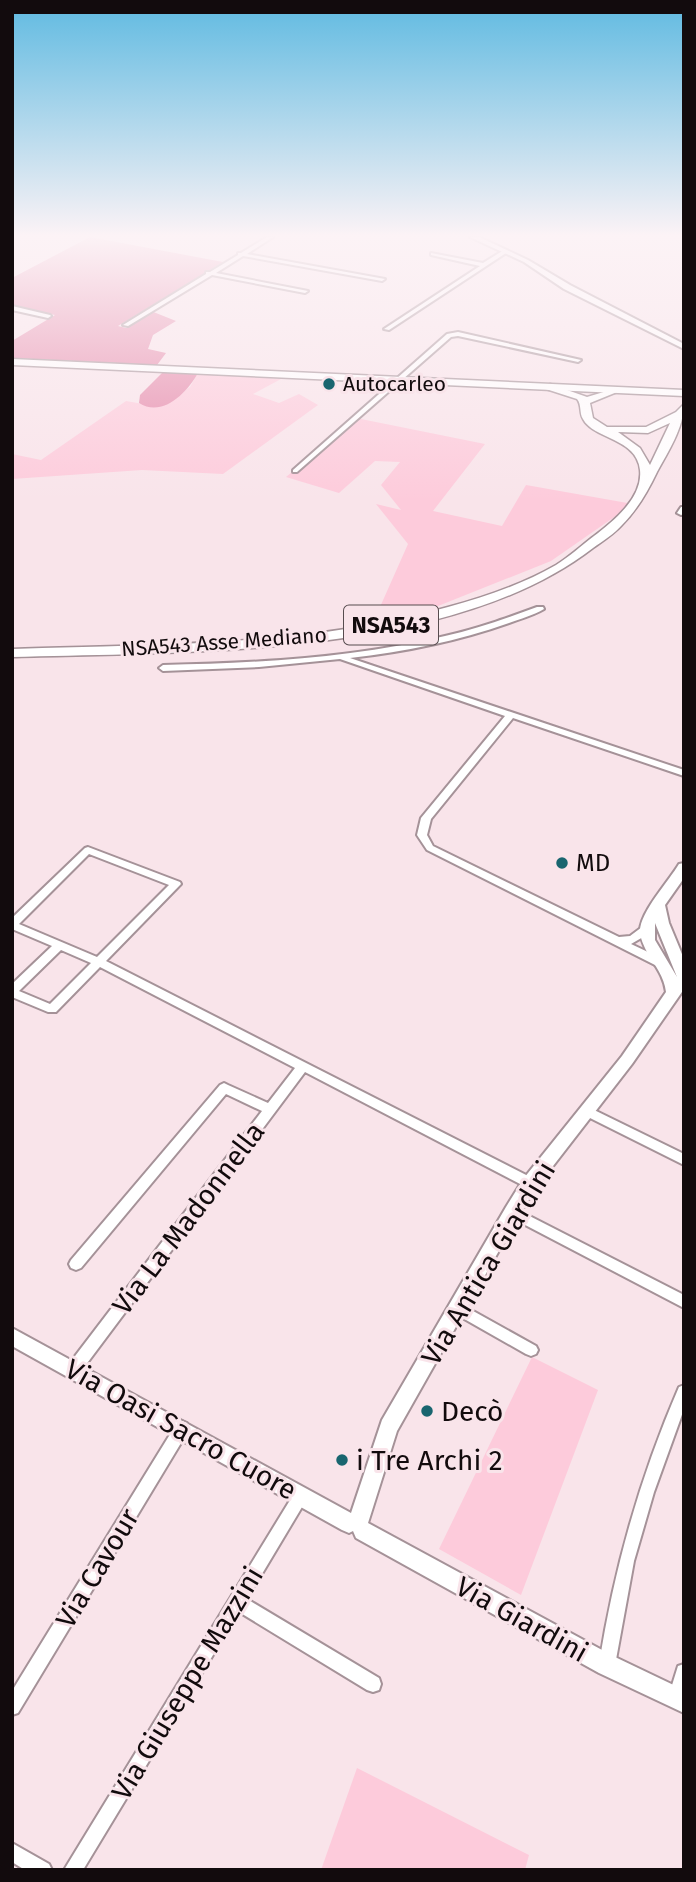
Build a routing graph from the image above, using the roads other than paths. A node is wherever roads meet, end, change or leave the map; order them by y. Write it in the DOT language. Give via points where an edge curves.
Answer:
graph roads {
  1 [pos="393,325"];
  2 [pos="642,325"];
  3 [pos="387,329"];
  4 [pos="684,347"];
  5 [pos="578,360"];
  6 [pos="12,362"];
  7 [pos="400,380"];
  8 [pos="684,393"];
  9 [pos="584,394"];
  10 [pos="683,416"];
  11 [pos="597,426"];
  12 [pos="295,471"];
  13 [pos="644,489"];
  14 [pos="540,608"];
  15 [pos="12,653"];
  16 [pos="131,655"];
  17 [pos="341,658"];
  18 [pos="12,660"];
  19 [pos="75,663"];
  20 [pos="163,668"];
  21 [pos="511,715"];
  22 [pos="684,773"];
  23 [pos="684,867"];
  24 [pos="659,907"];
  25 [pos="12,925"];
  26 [pos="646,930"];
  27 [pos="666,932"];
  28 [pos="619,941"];
  29 [pos="59,945"];
  30 [pos="670,961"];
  31 [pos="100,962"];
  32 [pos="12,991"];
  33 [pos="303,1066"];
  34 [pos="270,1109"];
  35 [pos="588,1112"];
  36 [pos="684,1160"];
  37 [pos="530,1183"];
  38 [pos="512,1212"];
  39 [pos="76,1264"];
  40 [pos="684,1302"];
  41 [pos="457,1308"];
  42 [pos="12,1335"];
  43 [pos="531,1350"];
  44 [pos="74,1369"];
  45 [pos="684,1392"];
  46 [pos="182,1428"];
  47 [pos="300,1497"];
  48 [pos="357,1524"];
  49 [pos="236,1602"];
  50 [pos="607,1665"];
  51 [pos="684,1672"];
  52 [pos="373,1684"];
  53 [pos="680,1700"];
  54 [pos="12,1707"];
  55 [pos="12,1852"];
  56 [pos="43,1870"];
  57 [pos="73,1870"];
  1 -- 3 [label="street"];
  2 -- 4 [label="street"];
  5 -- 7 [label="street" via="456,334 449,335"];
  6 -- 7 [label="main road"];
  7 -- 9 [label="main road" via="550,387"];
  7 -- 12 [label="street"];
  8 -- 9 [label="main road" via="613,390"];
  9 -- 11 [label="main road" via="584,412"];
  10 -- 11 [label="main road" via="634,432"];
  10 -- 13 [label="main road, NSA543 Asse Mediano / NSA543"];
  10 -- 16 [label="main road, NSA543 Asse Mediano / NSA543" via="646,500 623,530 580,564 522,594 428,623 338,640"];
  11 -- 13 [label="main road" via="624,439 643,458 648,469"];
  13 -- 15 [label="main road, NSA543 Asse Mediano / NSA543" via="614,527 575,559 536,581 456,610 350,632 280,640"];
  14 -- 17 [label="street" via="408,649"];
  16 -- 18 [label="main road, NSA543 Asse Mediano / NSA543"];
  16 -- 19 [label="main road"];
  17 -- 20 [label="street"];
  17 -- 21 [label="street"];
  21 -- 22 [label="street"];
  21 -- 28 [label="street" via="426,818 422,835 430,848"];
  23 -- 24 [label="street"];
  24 -- 26 [label="street"];
  24 -- 27 [label="street"];
  25 -- 29 [label="street"];
  25 -- 31 [label="street" via="89,850 176,884"];
  26 -- 27 [label="street"];
  26 -- 28 [label="street" via="632,940"];
  26 -- 30 [label="street"];
  27 -- 30 [label="street"];
  28 -- 30 [label="street"];
  29 -- 31 [label="street"];
  29 -- 32 [label="street"];
  30 -- 35 [label="street, Via Antica Giardini" via="684,976"];
  31 -- 32 [label="street" via="52,1009"];
  31 -- 33 [label="street"];
  33 -- 34 [label="street, Via La Madonnella"];
  33 -- 37 [label="street"];
  34 -- 39 [label="street" via="224,1088"];
  34 -- 44 [label="street, Via La Madonnella"];
  35 -- 36 [label="street"];
  35 -- 37 [label="street, Via Antica Giardini"];
  37 -- 38 [label="street, Via Antica Giardini"];
  38 -- 40 [label="street"];
  38 -- 41 [label="street, Via Antica Giardini"];
  41 -- 43 [label="street"];
  41 -- 48 [label="street, Via Antica Giardini" via="389,1427"];
  42 -- 44 [label="street, Via Oasi Sacro Cuore"];
  44 -- 46 [label="street, Via Oasi Sacro Cuore"];
  45 -- 50 [label="street" via="615,1604"];
  46 -- 47 [label="street, Via Oasi Sacro Cuore"];
  46 -- 54 [label="street, Via Cavour"];
  47 -- 48 [label="street, Via Oasi Sacro Cuore"];
  47 -- 49 [label="street, Via Giuseppe Mazzini"];
  48 -- 50 [label="street, Via Giardini"];
  49 -- 52 [label="street"];
  49 -- 57 [label="street, Via Giuseppe Mazzini"];
  50 -- 53 [label="street, Via Giardini"];
  51 -- 53 [label="street"];
  55 -- 56 [label="street"];
}
